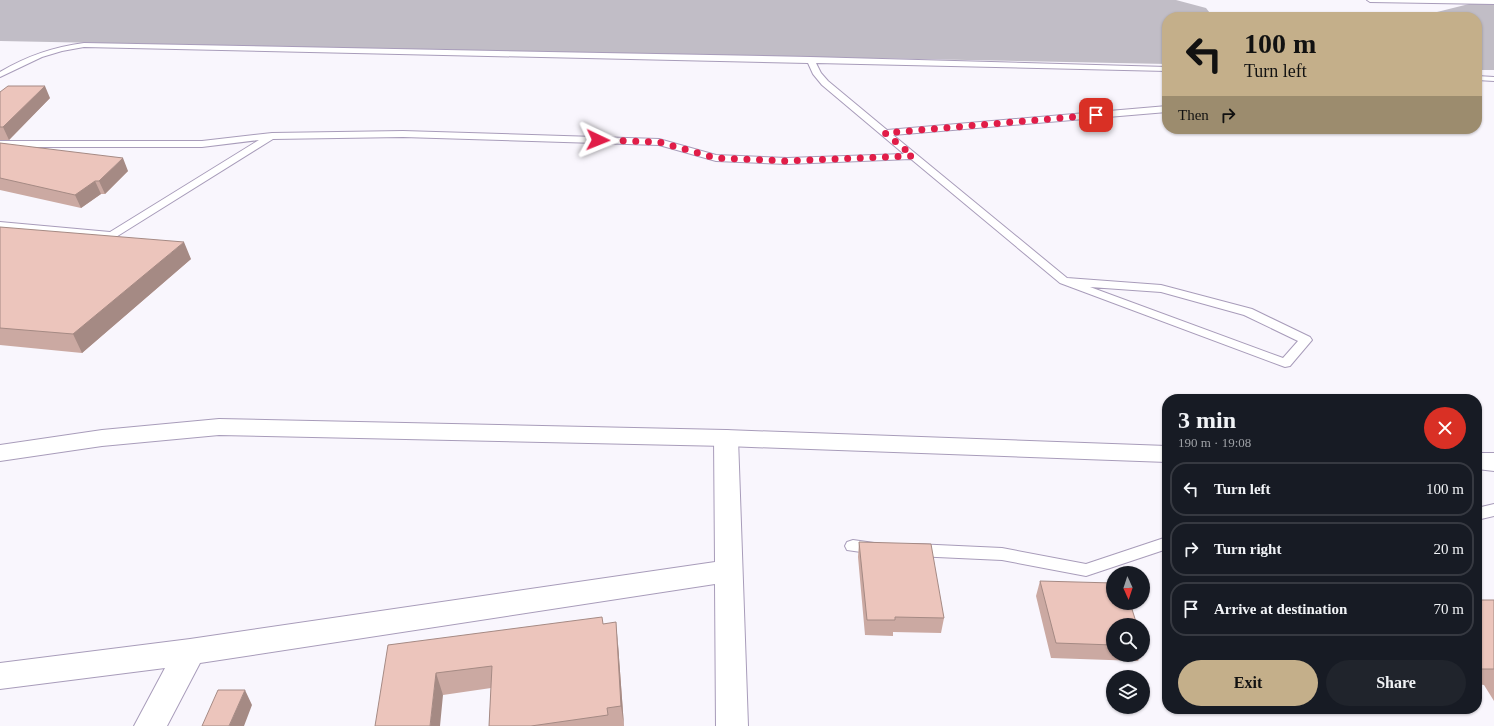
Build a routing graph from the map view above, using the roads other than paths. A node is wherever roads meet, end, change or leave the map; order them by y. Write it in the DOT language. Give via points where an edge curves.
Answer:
graph roads {
  1 [pos="1370,0"];
  2 [pos="1416,0"];
  3 [pos="1494,2"];
  4 [pos="810,59"];
  5 [pos="1162,70"];
  6 [pos="0,75"];
  7 [pos="1482,78"];
  8 [pos="1494,79"];
  9 [pos="1162,109"];
  10 [pos="885,133"];
  11 [pos="272,136"];
  12 [pos="0,144"];
  13 [pos="913,156"];
  14 [pos="0,225"];
  15 [pos="1064,281"];
  16 [pos="726,438"];
  17 [pos="0,453"];
  18 [pos="1162,454"];
  19 [pos="1482,461"];
  20 [pos="1494,462"];
  21 [pos="1494,510"];
  22 [pos="1482,513"];
  23 [pos="1162,545"];
  24 [pos="853,546"];
  25 [pos="729,571"];
  26 [pos="190,652"];
  27 [pos="0,676"];
  28 [pos="150,726"];
  29 [pos="732,726"];
  1 -- 2 [label="lane"];
  2 -- 3 [label="lane"];
  4 -- 5 [label="lane"];
  4 -- 6 [label="lane" via="84,46 41,53"];
  4 -- 10 [label="lane" via="821,79"];
  7 -- 8 [label="lane"];
  9 -- 10 [label="lane"];
  10 -- 13 [label="lane"];
  11 -- 12 [label="lane" via="202,144"];
  11 -- 13 [label="lane" via="403,134 659,142 716,158 787,161"];
  11 -- 14 [label="lane" via="112,235"];
  13 -- 15 [label="lane"];
  15 -- 15 [label="lane" via="1285,363 1306,340 1248,312 1161,289"];
  16 -- 17 [label="street" via="219,427 102,438"];
  16 -- 18 [label="street"];
  16 -- 25 [label="street"];
  19 -- 20 [label="street"];
  21 -- 22 [label="lane"];
  23 -- 24 [label="lane" via="1086,570 1002,554"];
  25 -- 26 [label="street"];
  25 -- 29 [label="street"];
  26 -- 27 [label="street"];
  26 -- 28 [label="street"];
}
